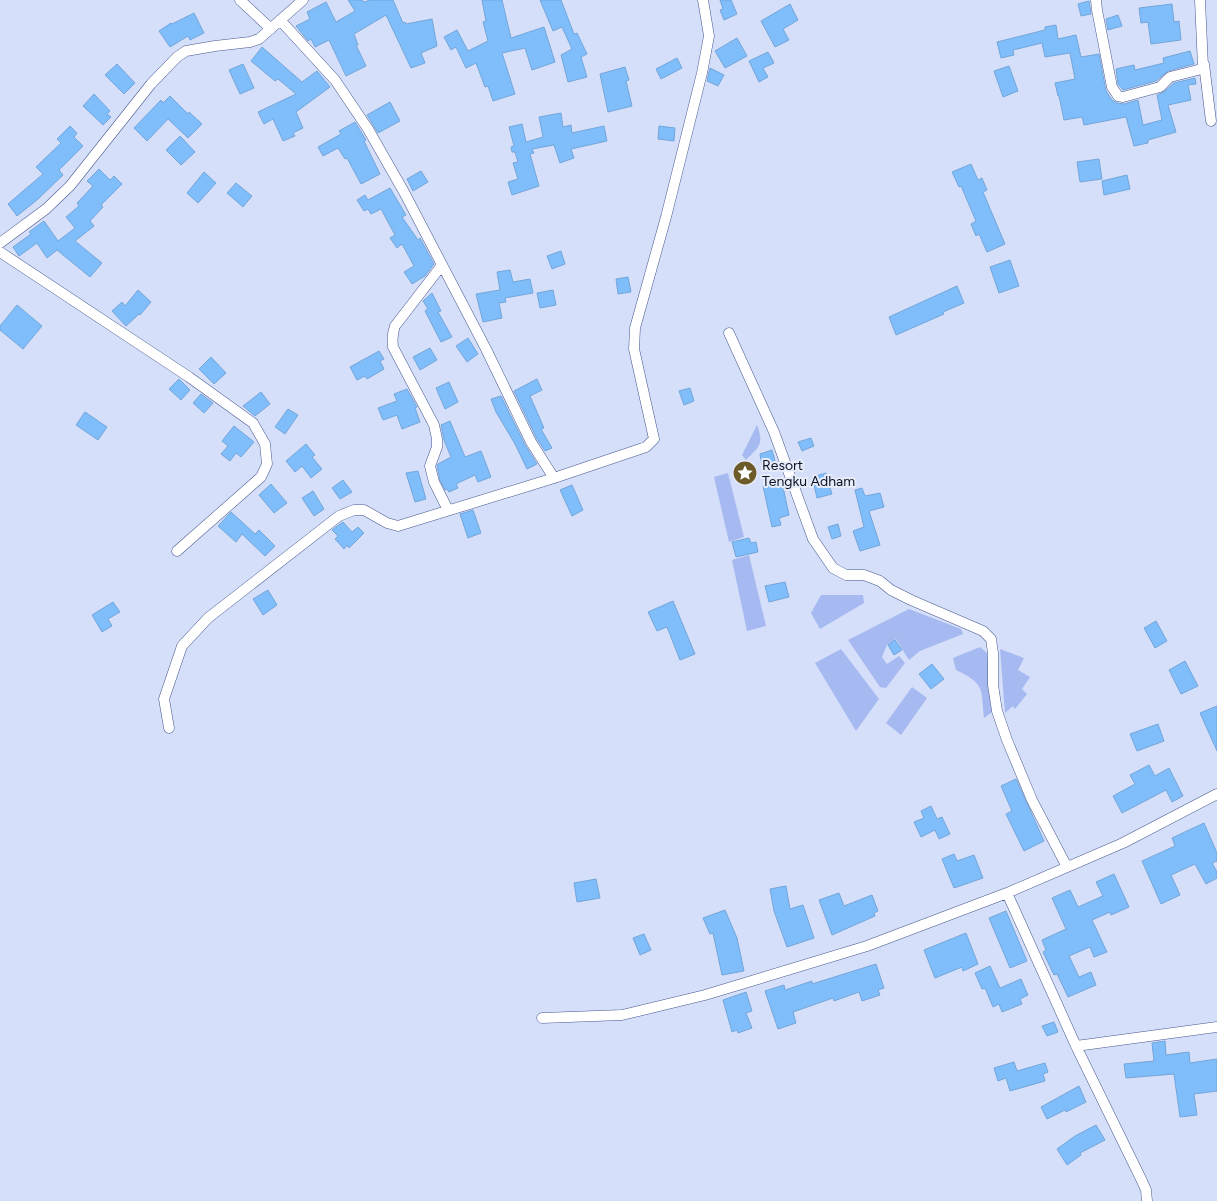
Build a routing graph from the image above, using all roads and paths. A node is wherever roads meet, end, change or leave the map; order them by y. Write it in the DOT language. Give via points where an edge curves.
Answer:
graph roads {
  1 [pos="240,0"];
  2 [pos="303,0"];
  3 [pos="703,0"];
  4 [pos="1096,0"];
  5 [pos="1200,0"];
  6 [pos="280,20"];
  7 [pos="271,29"];
  8 [pos="1204,64"];
  9 [pos="1212,121"];
  10 [pos="0,243"];
  11 [pos="0,252"];
  12 [pos="442,265"];
  13 [pos="729,333"];
  14 [pos="554,478"];
  15 [pos="448,510"];
  16 [pos="177,551"];
  17 [pos="169,728"];
  18 [pos="1217,794"];
  19 [pos="1066,867"];
  20 [pos="1007,893"];
  21 [pos="542,1018"];
  22 [pos="1217,1027"];
  23 [pos="1076,1046"];
  24 [pos="1147,1201"];
  1 -- 7 [label="street"];
  2 -- 6 [label="street"];
  3 -- 14 [label="street" via="709,36 702,73 635,328 634,349 654,439 646,446"];
  4 -- 8 [label="street" via="1112,87 1118,96 1160,87 1170,77 1198,70"];
  5 -- 8 [label="street"];
  6 -- 7 [label="street"];
  6 -- 12 [label="street" via="335,80 368,129"];
  7 -- 10 [label="street" via="250,42 186,51 176,57 70,186 46,209"];
  8 -- 9 [label="street"];
  11 -- 16 [label="street" via="253,423 265,444 267,464 261,477"];
  12 -- 14 [label="street" via="531,442"];
  12 -- 15 [label="street" via="395,326 392,340 434,425 438,439 430,466"];
  13 -- 19 [label="street" via="774,432 813,539 833,568 846,575 864,575 880,581 911,600 983,631 991,639 997,711 1032,800"];
  14 -- 15 [label="street"];
  15 -- 17 [label="street" via="398,526 364,510 338,516 208,618 182,646 164,699"];
  18 -- 19 [label="street" via="1123,843"];
  19 -- 20 [label="street"];
  20 -- 21 [label="street" via="867,946 705,994 622,1015"];
  20 -- 23 [label="street"];
  22 -- 23 [label="street"];
  23 -- 24 [label="street" via="1142,1180"];
}
